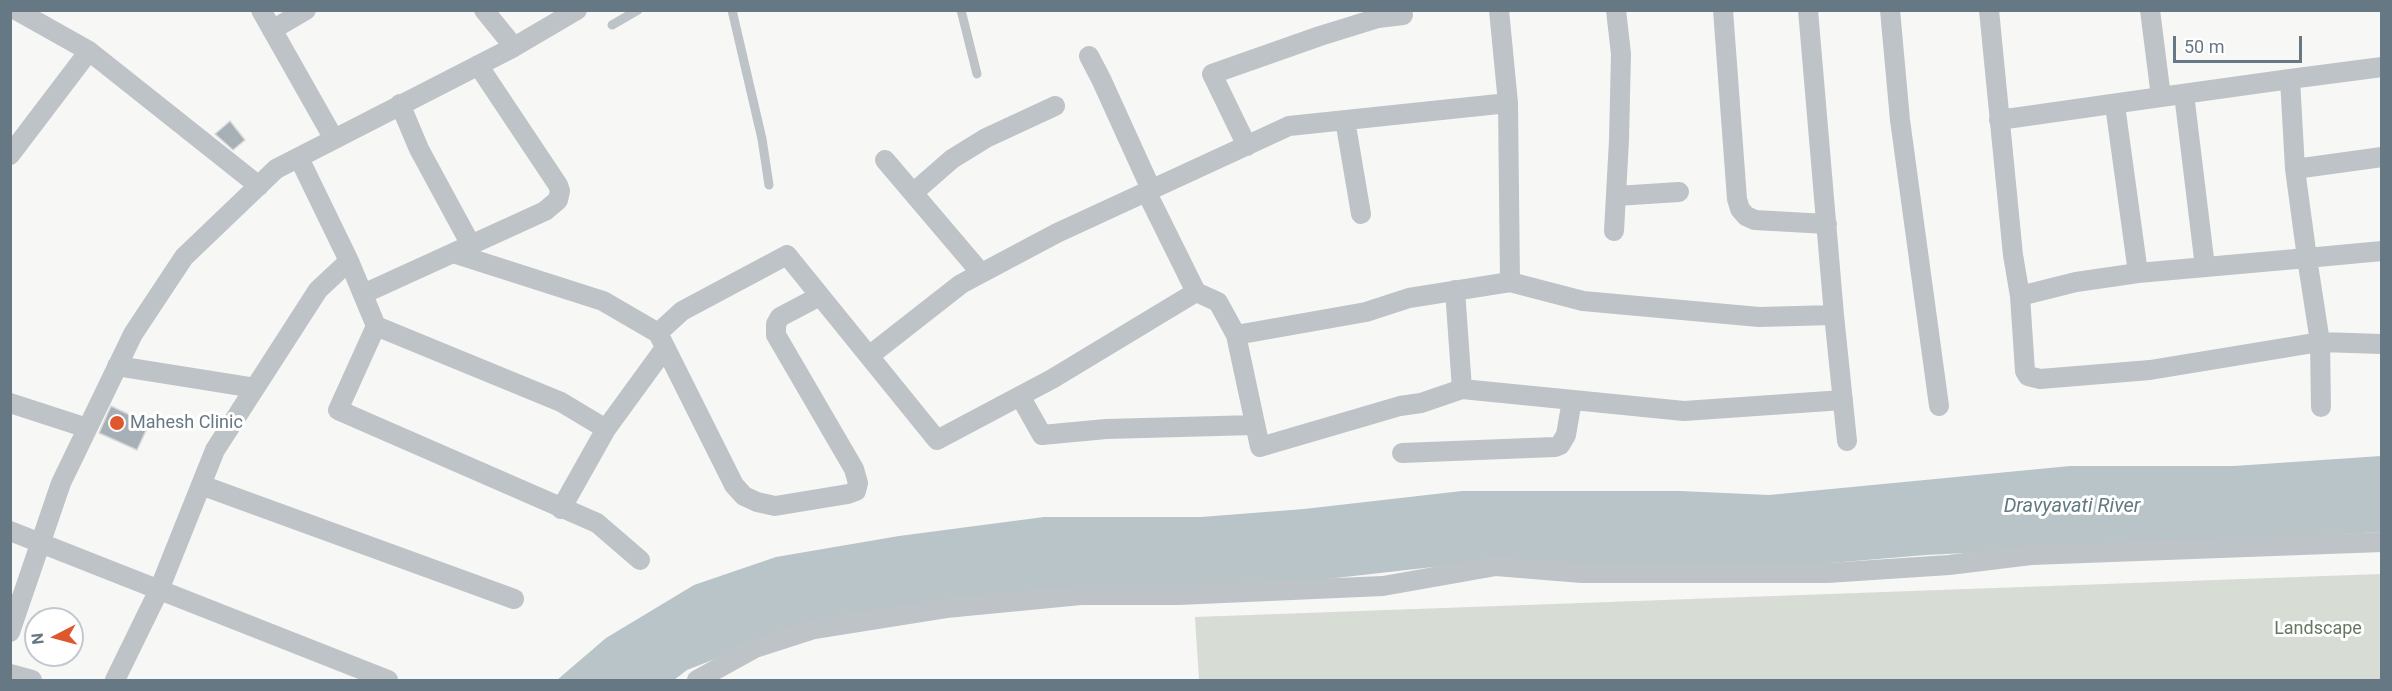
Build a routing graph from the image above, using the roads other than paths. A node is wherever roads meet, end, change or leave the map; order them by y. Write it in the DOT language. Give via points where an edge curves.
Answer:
graph roads {
  1 [pos="16,10"];
  2 [pos="261,10"];
  3 [pos="306,10"];
  4 [pos="484,10"];
  5 [pos="577,10"];
  6 [pos="638,10"];
  7 [pos="732,10"];
  8 [pos="961,10"];
  9 [pos="1499,10"];
  10 [pos="1616,10"];
  11 [pos="1723,10"];
  12 [pos="1808,10"];
  13 [pos="1890,10"];
  14 [pos="1989,10"];
  15 [pos="2150,10"];
  16 [pos="1403,15"];
  17 [pos="612,25"];
  18 [pos="272,30"];
  19 [pos="514,47"];
  20 [pos="89,51"];
  21 [pos="1089,56"];
  22 [pos="478,65"];
  23 [pos="2382,67"];
  24 [pos="977,74"];
  25 [pos="2290,79"];
  26 [pos="2184,94"];
  27 [pos="2161,97"];
  28 [pos="1508,103"];
  29 [pos="400,104"];
  30 [pos="2115,105"];
  31 [pos="1055,106"];
  32 [pos="1345,120"];
  33 [pos="1999,120"];
  34 [pos="334,139"];
  35 [pos="1247,146"];
  36 [pos="10,155"];
  37 [pos="2382,156"];
  38 [pos="299,158"];
  39 [pos="885,160"];
  40 [pos="2295,169"];
  41 [pos="769,185"];
  42 [pos="259,186"];
  43 [pos="1149,190"];
  44 [pos="1679,192"];
  45 [pos="913,193"];
  46 [pos="1616,196"];
  47 [pos="1361,214"];
  48 [pos="1827,224"];
  49 [pos="1614,231"];
  50 [pos="471,245"];
  51 [pos="2382,251"];
  52 [pos="453,253"];
  53 [pos="2307,258"];
  54 [pos="349,261"];
  55 [pos="2205,267"];
  56 [pos="981,273"];
  57 [pos="2138,273"];
  58 [pos="1510,282"];
  59 [pos="1455,290"];
  60 [pos="1196,292"];
  61 [pos="363,294"];
  62 [pos="820,296"];
  63 [pos="2020,296"];
  64 [pos="1834,315"];
  65 [pos="376,326"];
  66 [pos="1236,335"];
  67 [pos="661,340"];
  68 [pos="2320,342"];
  69 [pos="2382,344"];
  70 [pos="869,356"];
  71 [pos="117,366"];
  72 [pos="255,388"];
  73 [pos="1462,389"];
  74 [pos="1020,396"];
  75 [pos="1572,400"];
  76 [pos="1843,400"];
  77 [pos="10,403"];
  78 [pos="1940,406"];
  79 [pos="2321,407"];
  80 [pos="1255,425"];
  81 [pos="87,428"];
  82 [pos="606,429"];
  83 [pos="1847,441"];
  84 [pos="1402,453"];
  85 [pos="201,485"];
  86 [pos="561,509"];
  87 [pos="10,531"];
  88 [pos="41,542"];
  89 [pos="2382,542"];
  90 [pos="640,560"];
  91 [pos="159,590"];
  92 [pos="514,599"];
  93 [pos="10,632"];
  94 [pos="10,674"];
  95 [pos="32,681"];
  96 [pos="115,681"];
  97 [pos="388,681"];
  98 [pos="697,681"];
  1 -- 20 [label="street"];
  2 -- 18 [label="street"];
  3 -- 18 [label="street"];
  4 -- 19 [label="street"];
  5 -- 19 [label="street"];
  6 -- 17 [label="lane"];
  7 -- 41 [label="lane"];
  8 -- 24 [label="lane"];
  9 -- 28 [label="street"];
  10 -- 46 [label="street" via="1621,54"];
  11 -- 48 [label="street" via="1740,209 1755,220"];
  12 -- 48 [label="street"];
  13 -- 78 [label="street" via="1900,120"];
  14 -- 33 [label="street"];
  15 -- 27 [label="street"];
  16 -- 35 [label="street" via="1378,18 1212,74"];
  18 -- 34 [label="street"];
  19 -- 22 [label="street"];
  20 -- 36 [label="street"];
  20 -- 42 [label="street"];
  21 -- 43 [label="street"];
  22 -- 29 [label="street"];
  22 -- 50 [label="street" via="560,191 558,200 545,211"];
  23 -- 25 [label="street"];
  25 -- 26 [label="street"];
  25 -- 40 [label="street"];
  26 -- 27 [label="street"];
  26 -- 55 [label="street"];
  27 -- 30 [label="street"];
  28 -- 32 [label="street"];
  28 -- 58 [label="street"];
  29 -- 34 [label="street"];
  29 -- 50 [label="street" via="419,149"];
  30 -- 33 [label="street"];
  30 -- 57 [label="street"];
  31 -- 45 [label="street" via="986,138 952,159"];
  32 -- 35 [label="street" via="1289,126"];
  32 -- 47 [label="street"];
  33 -- 63 [label="street"];
  34 -- 38 [label="street"];
  35 -- 43 [label="street"];
  37 -- 40 [label="street"];
  38 -- 42 [label="street" via="276,169"];
  38 -- 54 [label="street"];
  39 -- 45 [label="street"];
  40 -- 53 [label="street"];
  42 -- 71 [label="street" via="184,257 133,334"];
  43 -- 56 [label="street"];
  43 -- 60 [label="street"];
  44 -- 46 [label="street"];
  45 -- 56 [label="street"];
  46 -- 49 [label="street"];
  48 -- 64 [label="street"];
  50 -- 52 [label="street"];
  51 -- 53 [label="street"];
  52 -- 61 [label="street"];
  52 -- 67 [label="street" via="603,301"];
  53 -- 55 [label="street"];
  53 -- 68 [label="street"];
  54 -- 61 [label="street"];
  54 -- 72 [label="street" via="318,290"];
  55 -- 57 [label="street"];
  56 -- 70 [label="street" via="961,284"];
  57 -- 63 [label="street" via="2076,282"];
  58 -- 59 [label="street"];
  58 -- 64 [label="street" via="1583,301 1759,317"];
  59 -- 66 [label="street" via="1408,298 1365,312"];
  59 -- 73 [label="street"];
  60 -- 66 [label="street" via="1218,302"];
  60 -- 74 [label="street"];
  61 -- 65 [label="street"];
  62 -- 67 [label="street" via="787,255 682,310"];
  62 -- 67 [label="street" via="780,317 776,335 854,469 858,483 856,491 848,494 775,506 744,496 734,485"];
  62 -- 70 [label="street"];
  63 -- 68 [label="street" via="2025,371 2033,379 2150,370"];
  64 -- 76 [label="street"];
  65 -- 82 [label="street" via="561,402"];
  65 -- 86 [label="street" via="339,410"];
  66 -- 80 [label="street"];
  67 -- 82 [label="street"];
  68 -- 69 [label="street"];
  68 -- 79 [label="street"];
  70 -- 74 [label="street" via="937,440"];
  71 -- 72 [label="street"];
  71 -- 81 [label="street"];
  72 -- 85 [label="street" via="214,450"];
  73 -- 75 [label="street"];
  73 -- 80 [label="street" via="1260,447"];
  74 -- 80 [label="street" via="1042,435"];
  75 -- 76 [label="street" via="1684,411"];
  75 -- 84 [label="street" via="1566,435 1555,447"];
  76 -- 83 [label="street"];
  77 -- 81 [label="street"];
  81 -- 88 [label="street" via="61,483"];
  82 -- 86 [label="street"];
  85 -- 91 [label="street"];
  85 -- 92 [label="street"];
  86 -- 90 [label="street" via="597,523"];
  87 -- 88 [label="street"];
  88 -- 91 [label="street"];
  88 -- 93 [label="street"];
  89 -- 98 [label="street" via="2031,555 1827,573 1582,573 1496,566 1383,586 1081,595 946,608 814,629 755,648"];
  91 -- 96 [label="street"];
  91 -- 97 [label="street"];
  94 -- 95 [label="street"];
}
